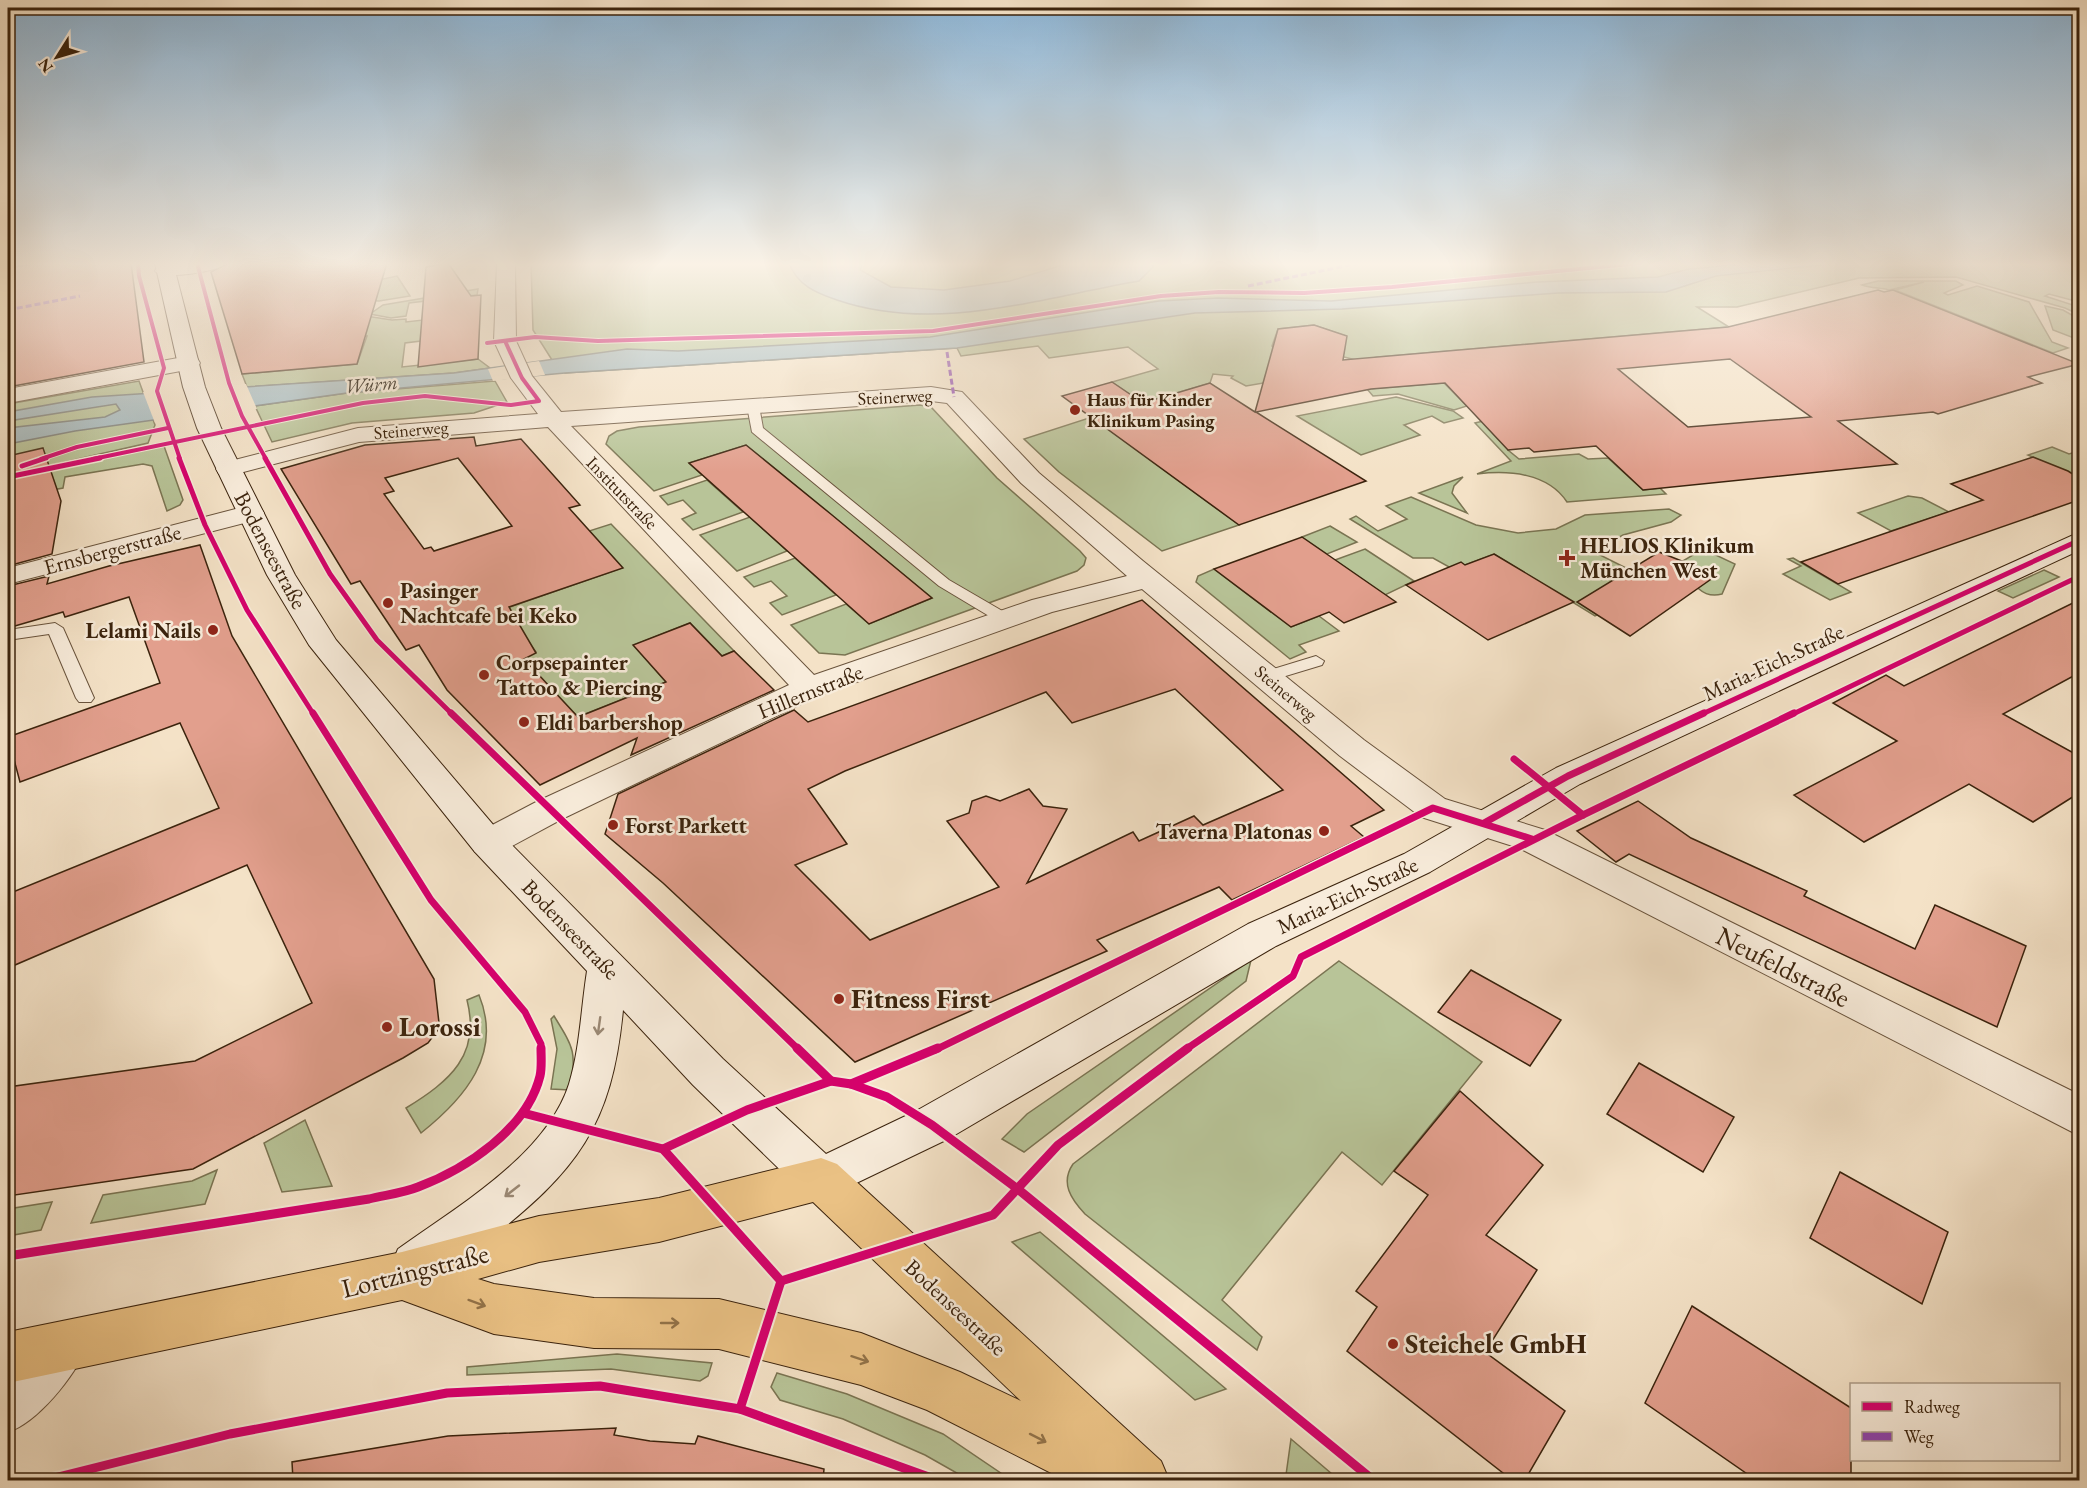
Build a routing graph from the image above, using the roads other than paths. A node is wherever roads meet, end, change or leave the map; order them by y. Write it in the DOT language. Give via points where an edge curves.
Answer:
graph roads {
  1 [pos="181,332"];
  2 [pos="506,332"];
  3 [pos="189,363"];
  4 [pos="8,396"];
  5 [pos="753,406"];
  6 [pos="553,419"];
  7 [pos="215,441"];
  8 [pos="251,513"];
  9 [pos="2079,540"];
  10 [pos="8,576"];
  11 [pos="1148,579"];
  12 [pos="1005,619"];
  13 [pos="8,636"];
  14 [pos="1316,661"];
  15 [pos="1266,677"];
  16 [pos="809,688"];
  17 [pos="85,698"];
  18 [pos="1484,823"];
  19 [pos="488,843"];
  20 [pos="607,968"];
  21 [pos="2079,1117"];
  22 [pos="821,1179"];
  23 [pos="402,1276"];
  24 [pos="61,1348"];
  25 [pos="8,1358"];
  26 [pos="8,1406"];
  27 [pos="1121,1480"];
  28 [pos="1142,1480"];
  1 -- 3 [label="street, Bodenseestraße"];
  2 -- 6 [label="street, Institutstraße" via="519,371"];
  3 -- 4 [label="street"];
  3 -- 7 [label="street, Bodenseestraße"];
  5 -- 6 [label="street, Steinerweg"];
  5 -- 11 [label="street, Steinerweg" via="931,394 954,397 1030,478"];
  5 -- 12 [label="lane" via="757,429 944,583"];
  6 -- 7 [label="street, Steinerweg" via="358,435"];
  6 -- 16 [label="street, Institutstraße"];
  7 -- 8 [label="street, Bodenseestraße"];
  8 -- 10 [label="street, Ernsbergerstraße"];
  8 -- 19 [label="street, Bodenseestraße" via="281,575 324,645"];
  9 -- 18 [label="street, Maria-Eich-Straße" via="1568,776"];
  11 -- 12 [label="street, Hillernstraße"];
  11 -- 15 [label="street, Steinerweg"];
  12 -- 16 [label="street, Hillernstraße"];
  13 -- 17 [label="lane" via="56,628"];
  14 -- 15 [label="lane"];
  15 -- 18 [label="street, Steinerweg" via="1433,808"];
  16 -- 19 [label="street, Hillernstraße"];
  18 -- 21 [label="street, Neufeldstraße" via="1532,839"];
  18 -- 22 [label="street, Maria-Eich-Straße" via="1417,863 1262,935 942,1120"];
  19 -- 20 [label="street, Bodenseestraße"];
  20 -- 22 [label="street, Bodenseestraße" via="708,1072"];
  20 -- 23 [label="street, one-way" via="591,1085 574,1126 540,1170"];
  22 -- 23 [label="main road, Lortzingstraße" via="659,1220 539,1239"];
  22 -- 28 [label="main road, Bodenseestraße"];
  23 -- 24 [label="main road, Lortzingstraße"];
  23 -- 27 [label="main road, one-way" via="494,1309 594,1323 719,1324 861,1359 942,1390"];
  24 -- 25 [label="main road, Lortzingstraße"];
  24 -- 26 [label="street"];
}
